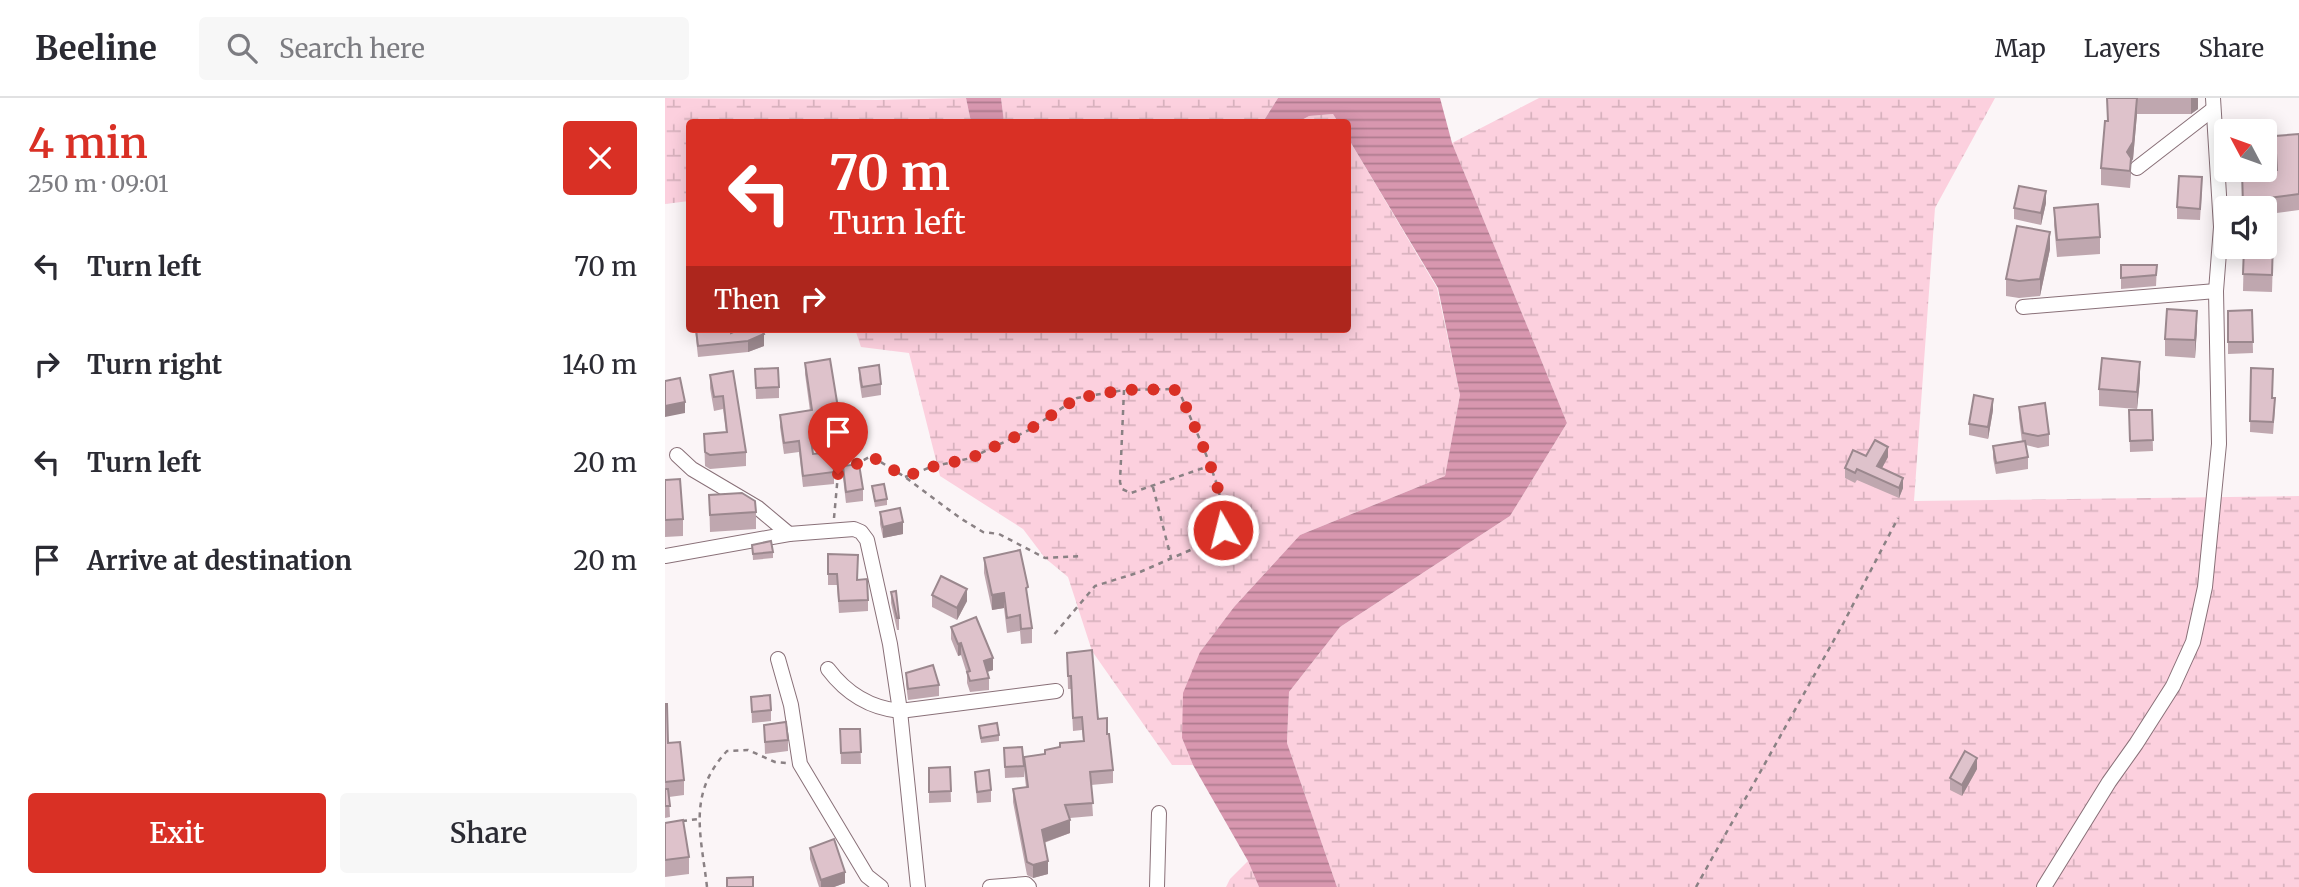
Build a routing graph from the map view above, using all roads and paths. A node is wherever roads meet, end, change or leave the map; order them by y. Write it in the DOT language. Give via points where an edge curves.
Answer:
graph roads {
  1 [pos="2212,104"];
  2 [pos="2137,168"];
  3 [pos="2216,291"];
  4 [pos="2023,307"];
  5 [pos="1124,390"];
  6 [pos="677,454"];
  7 [pos="1209,466"];
  8 [pos="905,477"];
  9 [pos="1153,487"];
  10 [pos="1898,518"];
  11 [pos="832,531"];
  12 [pos="789,534"];
  13 [pos="665,556"];
  14 [pos="1083,556"];
  15 [pos="1171,558"];
  16 [pos="1052,637"];
  17 [pos="778,659"];
  18 [pos="828,669"];
  19 [pos="1056,691"];
  20 [pos="900,711"];
  21 [pos="800,764"];
  22 [pos="1159,813"];
  23 [pos="699,819"];
  24 [pos="676,822"];
  25 [pos="1157,880"];
  26 [pos="707,887"];
  27 [pos="881,887"];
  28 [pos="918,887"];
  29 [pos="990,887"];
  30 [pos="1029,887"];
  31 [pos="1146,887"];
  32 [pos="1696,887"];
  33 [pos="2044,887"];
  1 -- 2 [label="street"];
  1 -- 3 [label="street" via="2221,227"];
  3 -- 4 [label="street"];
  3 -- 33 [label="street" via="2219,444 2205,587 2193,642 2173,686"];
  5 -- 7 [label="path" via="1173,389 1180,393"];
  5 -- 8 [label="path" via="1077,398 1029,430 971,458"];
  5 -- 9 [label="path" via="1122,489 1131,493"];
  6 -- 12 [label="street"];
  7 -- 9 [label="path"];
  7 -- 15 [label="path" via="1224,518 1223,530 1218,538"];
  8 -- 11 [label="path" via="871,456 838,474"];
  8 -- 14 [label="path" via="983,531 999,534 1045,558"];
  9 -- 15 [label="path"];
  10 -- 32 [label="path"];
  11 -- 12 [label="street"];
  11 -- 20 [label="street" via="854,529 867,540"];
  12 -- 13 [label="street"];
  15 -- 16 [label="path" via="1095,586"];
  17 -- 21 [label="street"];
  18 -- 20 [label="street" via="849,692 881,709"];
  19 -- 20 [label="street"];
  20 -- 28 [label="street"];
  21 -- 23 [label="path" via="775,762 748,750 727,751 705,783"];
  21 -- 27 [label="street" via="867,876"];
  22 -- 25 [label="street"];
  23 -- 24 [label="path"];
  23 -- 26 [label="path"];
  25 -- 31 [label="street"];
  29 -- 30 [label="street"];
}
